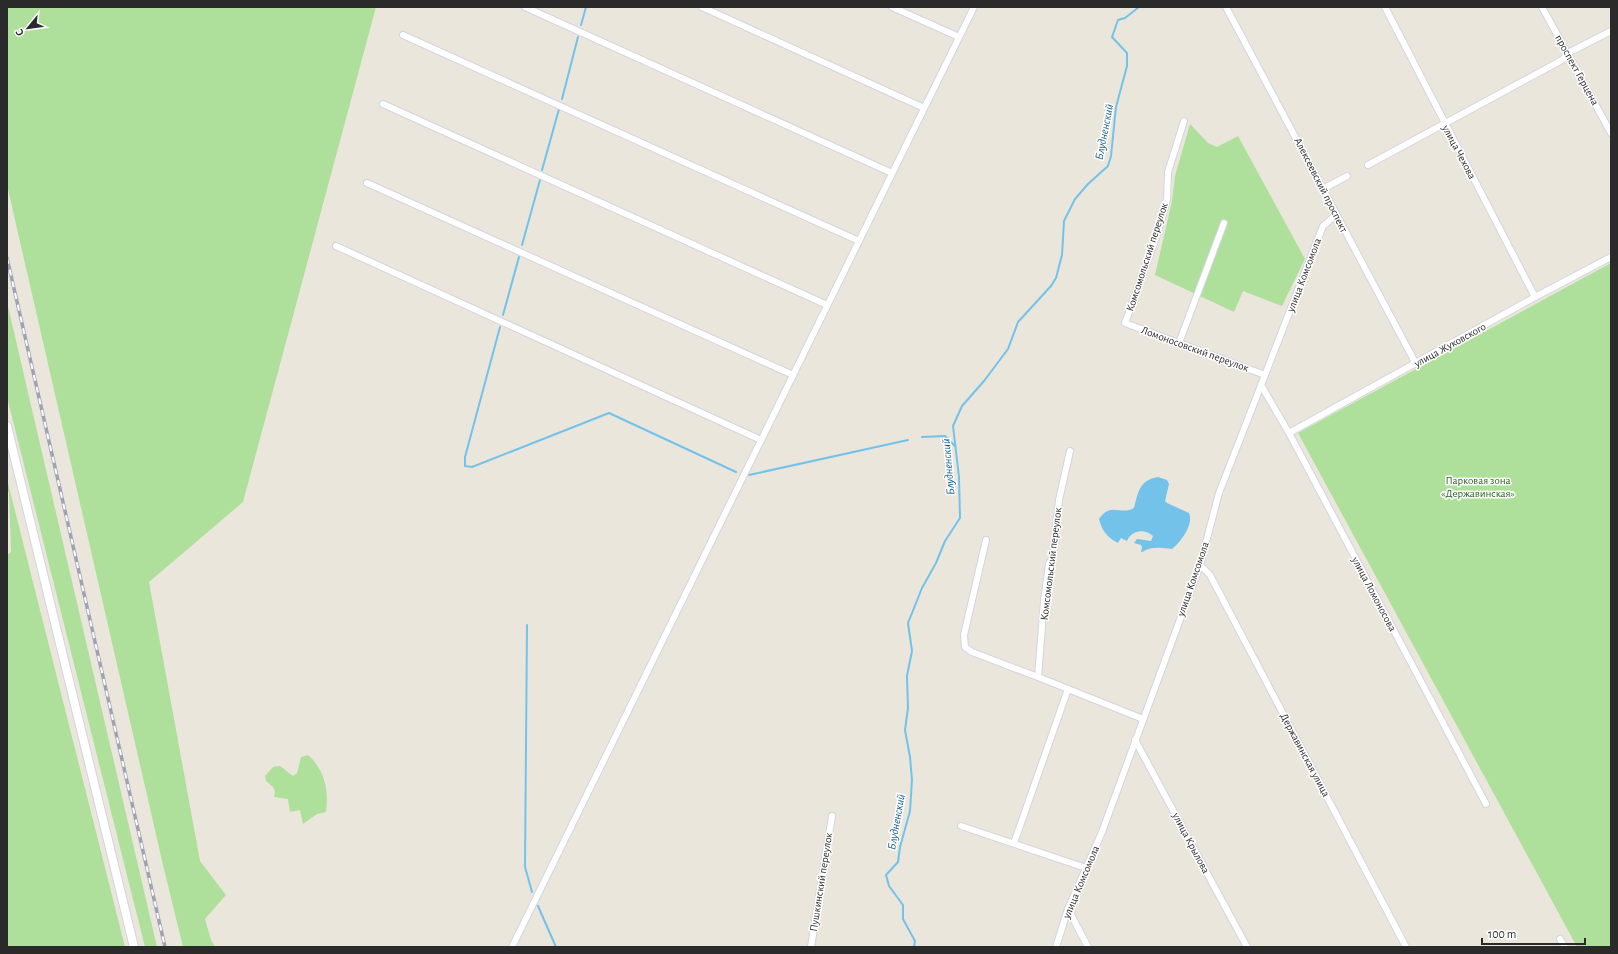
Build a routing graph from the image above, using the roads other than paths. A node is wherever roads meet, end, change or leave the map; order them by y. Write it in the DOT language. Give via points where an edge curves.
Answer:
graph roads {
  1 [pos="525,7"];
  2 [pos="702,7"];
  3 [pos="892,7"];
  4 [pos="974,7"];
  5 [pos="1226,7"];
  6 [pos="1384,7"];
  7 [pos="1542,7"];
  8 [pos="1611,31"];
  9 [pos="402,35"];
  10 [pos="959,37"];
  11 [pos="1568,53"];
  12 [pos="383,104"];
  13 [pos="924,108"];
  14 [pos="1184,121"];
  15 [pos="1444,123"];
  16 [pos="1611,133"];
  17 [pos="1368,165"];
  18 [pos="892,173"];
  19 [pos="1347,176"];
  20 [pos="367,183"];
  21 [pos="1323,189"];
  22 [pos="1336,215"];
  23 [pos="1224,222"];
  24 [pos="859,241"];
  25 [pos="336,246"];
  26 [pos="1611,257"];
  27 [pos="1535,297"];
  28 [pos="827,305"];
  29 [pos="1125,323"];
  30 [pos="1178,343"];
  31 [pos="1416,364"];
  32 [pos="1265,374"];
  33 [pos="793,375"];
  34 [pos="1261,385"];
  35 [pos="7,426"];
  36 [pos="1289,433"];
  37 [pos="761,440"];
  38 [pos="1070,451"];
  39 [pos="986,540"];
  40 [pos="1200,565"];
  41 [pos="1038,677"];
  42 [pos="1068,689"];
  43 [pos="1143,719"];
  44 [pos="1135,740"];
  45 [pos="1486,804"];
  46 [pos="832,816"];
  47 [pos="961,826"];
  48 [pos="1014,843"];
  49 [pos="1086,868"];
  50 [pos="1068,909"];
  51 [pos="1560,939"];
  52 [pos="134,947"];
  53 [pos="512,947"];
  54 [pos="811,947"];
  55 [pos="1056,947"];
  56 [pos="1088,947"];
  57 [pos="1247,947"];
  58 [pos="1406,947"];
  59 [pos="1565,947"];
  1 -- 18 [label="street"];
  2 -- 13 [label="street"];
  3 -- 10 [label="street"];
  4 -- 10 [label="street"];
  5 -- 21 [label="street, Алексеевский проспект"];
  6 -- 15 [label="street, улица Чехова"];
  7 -- 11 [label="street, проспект Герцена"];
  8 -- 11 [label="street"];
  9 -- 24 [label="street"];
  10 -- 13 [label="street"];
  11 -- 15 [label="street" via="1562,60"];
  11 -- 16 [label="street, проспект Герцена"];
  12 -- 28 [label="street"];
  13 -- 18 [label="street"];
  14 -- 29 [label="street, Комсомольский переулок" via="1168,172 1167,199 1158,232"];
  15 -- 17 [label="street"];
  15 -- 27 [label="street, улица Чехова"];
  18 -- 24 [label="street"];
  19 -- 21 [label="street"];
  20 -- 33 [label="street"];
  21 -- 22 [label="street, Алексеевский проспект"];
  22 -- 31 [label="street, Алексеевский проспект"];
  22 -- 32 [label="street, улица Комсомола" via="1323,226"];
  23 -- 30 [label="street"];
  24 -- 28 [label="street"];
  25 -- 37 [label="street"];
  26 -- 27 [label="street, улица Жуковского"];
  27 -- 31 [label="street, улица Жуковского"];
  28 -- 33 [label="street"];
  29 -- 30 [label="street, Ломоносовский переулок"];
  30 -- 32 [label="street, Ломоносовский переулок"];
  31 -- 36 [label="street, улица Жуковского"];
  32 -- 34 [label="street, улица Комсомола"];
  33 -- 37 [label="street"];
  34 -- 36 [label="street, улица Ломоносова"];
  34 -- 40 [label="street, улица Комсомола" via="1219,493"];
  35 -- 52 [label="street"];
  36 -- 45 [label="street, улица Ломоносова"];
  37 -- 53 [label="street"];
  38 -- 41 [label="street, Комсомольский переулок" via="1059,500 1053,557 1049,564"];
  39 -- 41 [label="street" via="964,635 965,647"];
  40 -- 43 [label="street, улица Комсомола"];
  40 -- 58 [label="street, Державинская улица" via="1210,575"];
  41 -- 42 [label="street"];
  42 -- 43 [label="street"];
  42 -- 48 [label="street"];
  43 -- 44 [label="street, улица Комсомола"];
  44 -- 49 [label="street, улица Комсомола" via="1102,832"];
  44 -- 57 [label="street, улица Крылова"];
  46 -- 54 [label="street, Пушкинский переулок"];
  47 -- 48 [label="street"];
  48 -- 49 [label="street"];
  49 -- 50 [label="street, улица Комсомола"];
  50 -- 55 [label="street, улица Комсомола"];
  50 -- 56 [label="street"];
  51 -- 59 [label="street"];
}
